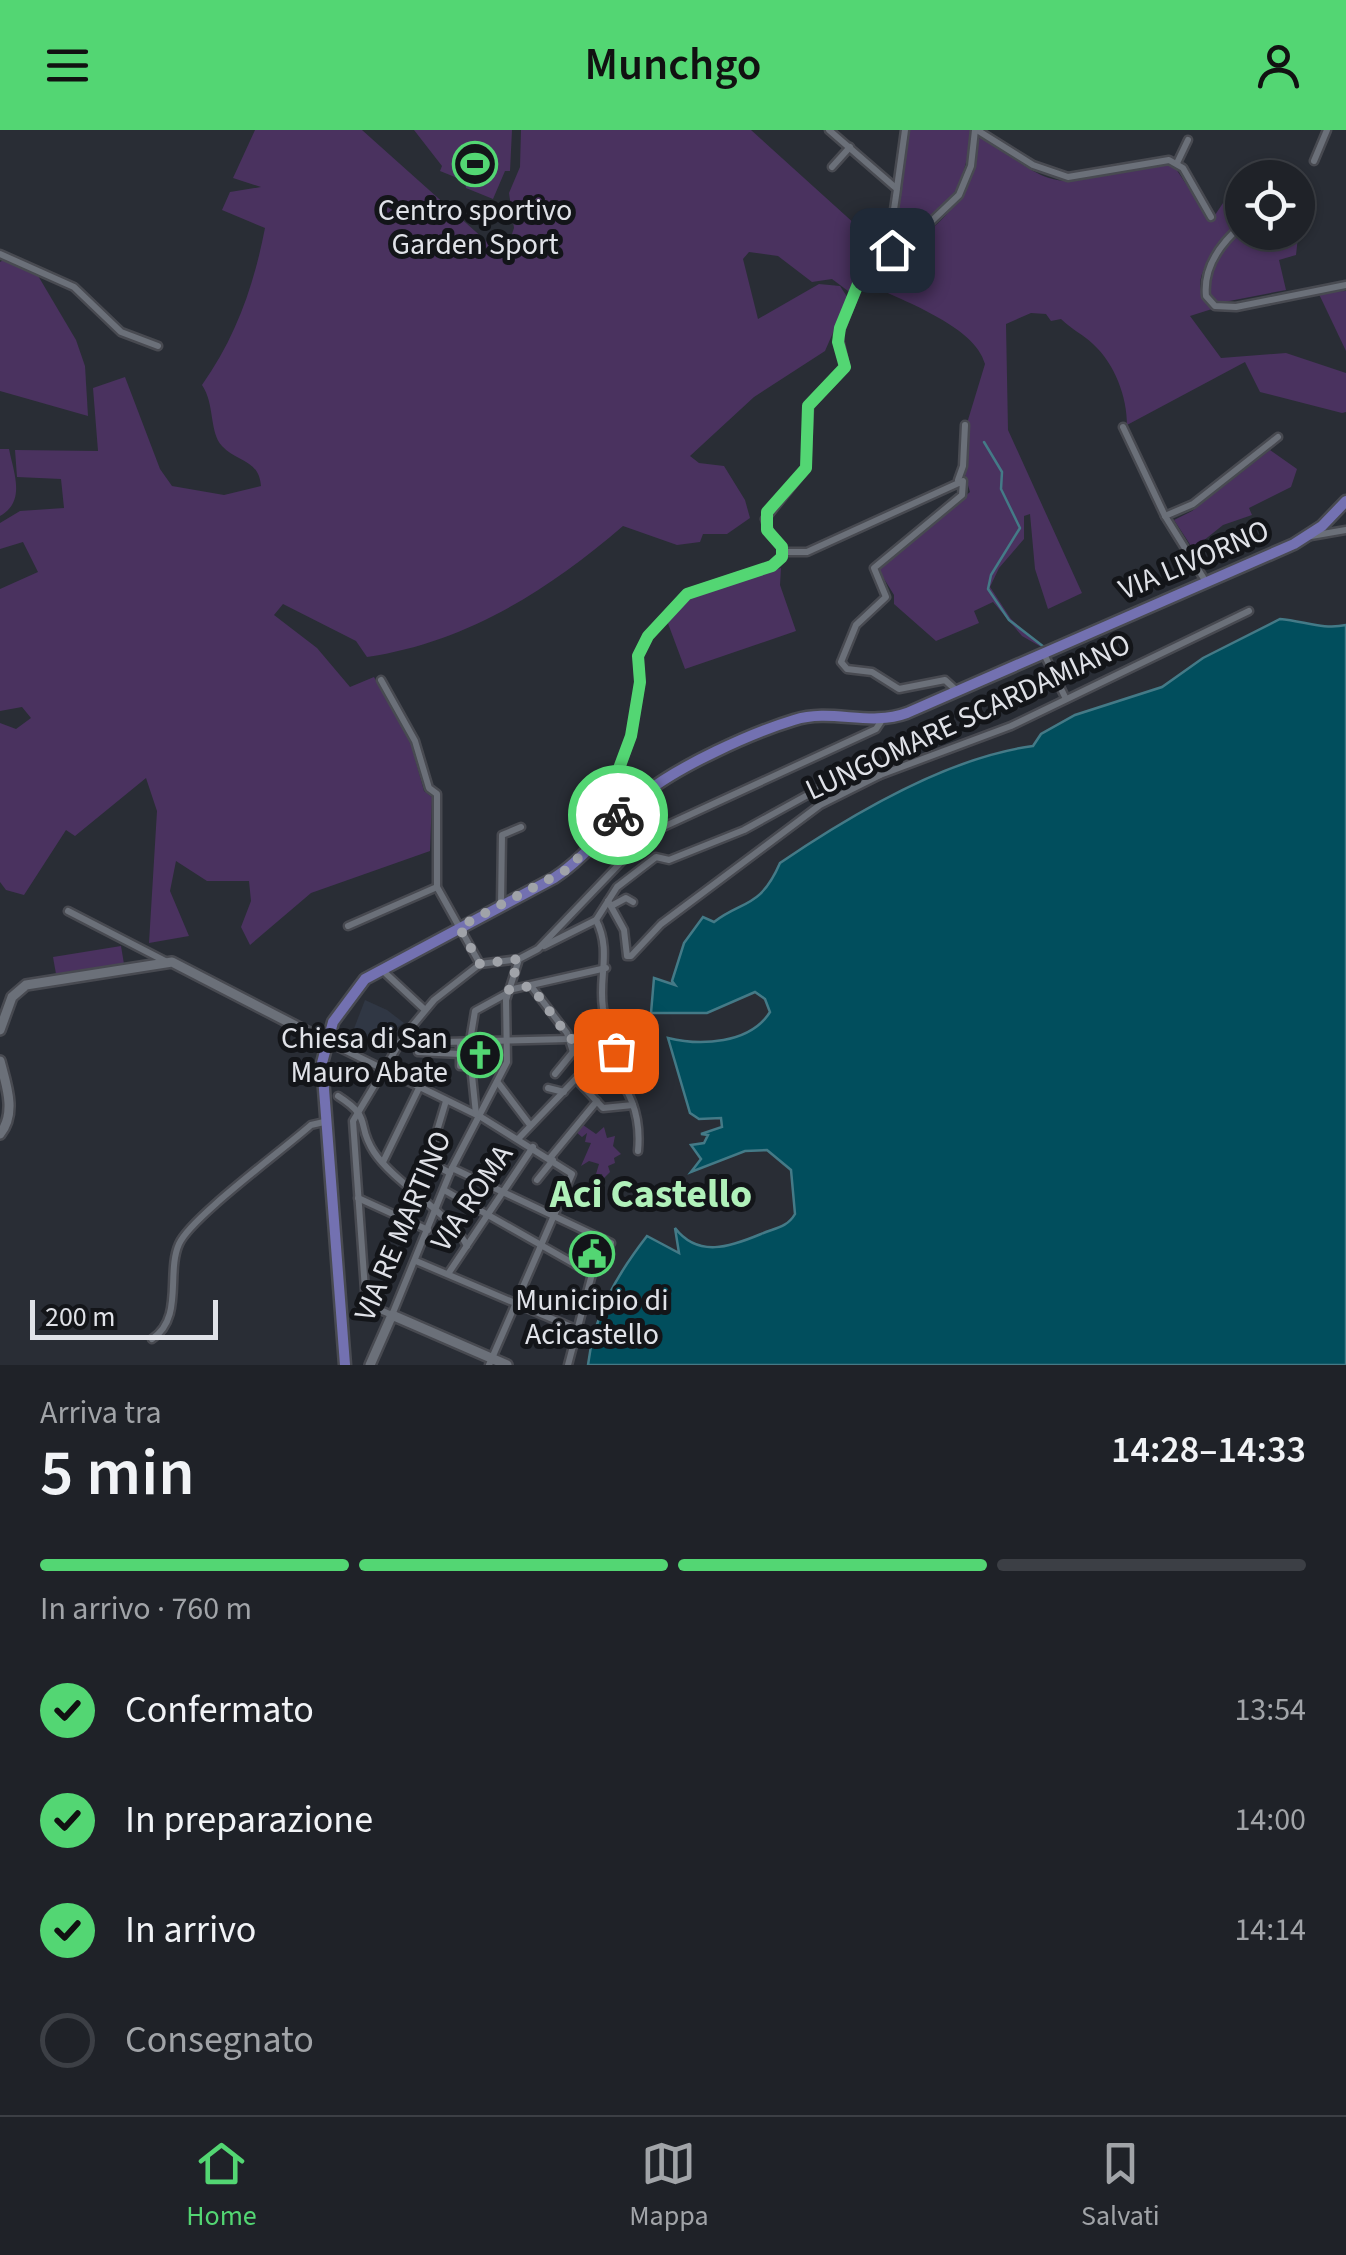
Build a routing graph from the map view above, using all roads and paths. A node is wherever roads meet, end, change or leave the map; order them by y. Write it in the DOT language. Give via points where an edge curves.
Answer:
graph roads {
  1 [pos="829,130"];
  2 [pos="905,130"];
  3 [pos="976,130"];
  4 [pos="1327,130"];
  5 [pos="1188,140"];
  6 [pos="850,147"];
  7 [pos="1314,160"];
  8 [pos="1177,163"];
  9 [pos="832,166"];
  10 [pos="899,168"];
  11 [pos="882,175"];
  12 [pos="897,189"];
  13 [pos="1211,217"];
  14 [pos="1225,243"];
  15 [pos="0,254"];
  16 [pos="880,255"];
  17 [pos="1346,286"];
  18 [pos="158,346"];
  19 [pos="965,425"];
  20 [pos="1123,427"];
  21 [pos="1278,437"];
  22 [pos="958,480"];
  23 [pos="1346,501"];
  24 [pos="1165,516"];
  25 [pos="1346,530"];
  26 [pos="1310,536"];
  27 [pos="783,552"];
  28 [pos="1206,582"];
  29 [pos="1249,612"];
  30 [pos="1048,651"];
  31 [pos="381,680"];
  32 [pos="956,691"];
  33 [pos="1066,699"];
  34 [pos="882,720"];
  35 [pos="880,774"];
  36 [pos="811,792"];
  37 [pos="820,806"];
  38 [pos="623,819"];
  39 [pos="521,827"];
  40 [pos="648,834"];
  41 [pos="437,887"];
  42 [pos="633,902"];
  43 [pos="610,903"];
  44 [pos="501,907"];
  45 [pos="68,912"];
  46 [pos="596,920"];
  47 [pos="348,926"];
  48 [pos="459,927"];
  49 [pos="538,949"];
  50 [pos="519,959"];
  51 [pos="165,961"];
  52 [pos="480,964"];
  53 [pos="380,968"];
  54 [pos="606,968"];
  55 [pos="531,986"];
  56 [pos="508,992"];
  57 [pos="424,1010"];
  58 [pos="0,1030"];
  59 [pos="612,1038"];
  60 [pos="570,1039"];
  61 [pos="326,1041"];
  62 [pos="510,1041"];
  63 [pos="465,1042"];
  64 [pos="399,1043"];
  65 [pos="421,1043"];
  66 [pos="573,1052"];
  67 [pos="460,1054"];
  68 [pos="0,1061"];
  69 [pos="591,1062"];
  70 [pos="382,1070"];
  71 [pos="612,1070"];
  72 [pos="555,1074"];
  73 [pos="576,1080"];
  74 [pos="498,1084"];
  75 [pos="419,1088"];
  76 [pos="548,1088"];
  77 [pos="564,1092"];
  78 [pos="338,1096"];
  79 [pos="446,1101"];
  80 [pos="597,1101"];
  81 [pos="633,1106"];
  82 [pos="360,1110"];
  83 [pos="478,1116"];
  84 [pos="324,1122"];
  85 [pos="530,1125"];
  86 [pos="0,1134"];
  87 [pos="519,1138"];
  88 [pos="533,1146"];
  89 [pos="638,1152"];
  90 [pos="552,1159"];
  91 [pos="428,1161"];
  92 [pos="383,1162"];
  93 [pos="451,1171"];
  94 [pos="418,1174"];
  95 [pos="537,1180"];
  96 [pos="444,1190"];
  97 [pos="502,1192"];
  98 [pos="357,1198"];
  99 [pos="434,1213"];
  100 [pos="554,1215"];
  101 [pos="487,1216"];
  102 [pos="428,1230"];
  103 [pos="467,1246"];
  104 [pos="540,1246"];
  105 [pos="416,1261"];
  106 [pos="448,1274"];
  107 [pos="592,1274"];
  108 [pos="515,1303"];
  109 [pos="392,1315"];
  110 [pos="576,1329"];
  111 [pos="152,1338"];
  112 [pos="490,1362"];
  113 [pos="345,1365"];
  114 [pos="370,1365"];
  115 [pos="507,1365"];
  116 [pos="568,1365"];
  1 -- 6 [label="street"];
  2 -- 10 [label="street"];
  3 -- 8 [label="street" via="1033,165 1068,177 1160,158"];
  3 -- 16 [label="street" via="972,166 959,195 908,242"];
  4 -- 7 [label="street"];
  5 -- 8 [label="street"];
  6 -- 9 [label="street"];
  6 -- 11 [label="street"];
  8 -- 13 [label="street"];
  10 -- 11 [label="street"];
  10 -- 12 [label="street"];
  11 -- 12 [label="street"];
  12 -- 16 [label="street"];
  14 -- 17 [label="street" via="1206,276 1206,296 1215,306"];
  15 -- 18 [label="street" via="74,287 123,334"];
  16 -- 27 [label="street" via="865,267 840,328 845,367 806,413 806,468 765,518"];
  19 -- 22 [label="street"];
  20 -- 24 [label="street"];
  21 -- 24 [label="street" via="1194,504"];
  22 -- 27 [label="street" via="807,552"];
  22 -- 32 [label="street" via="965,485 962,495 874,568 886,597 856,626 841,662 899,689 945,680"];
  23 -- 26 [label="main road, VIA LIVORNO"];
  24 -- 28 [label="street"];
  25 -- 26 [label="street"];
  26 -- 28 [label="main road, VIA LIVORNO"];
  27 -- 38 [label="street" via="772,566 687,594 640,649 631,736 608,798"];
  28 -- 30 [label="main road, VIA LIVORNO"];
  29 -- 33 [label="street, LUNGOMARE SCARDAMIANO"];
  30 -- 32 [label="main road, VIA LIVORNO"];
  30 -- 33 [label="street"];
  31 -- 41 [label="street" via="437,794"];
  32 -- 34 [label="main road, VIA LIVORNO"];
  33 -- 35 [label="street, LUNGOMARE SCARDAMIANO"];
  34 -- 38 [label="main road" via="821,716 789,722 664,780"];
  34 -- 40 [label="street" via="876,729"];
  35 -- 36 [label="street" via="871,760"];
  35 -- 37 [label="street, LUNGOMARE SCARDAMIANO"];
  36 -- 37 [label="street"];
  36 -- 43 [label="street" via="744,830 669,860 646,862"];
  37 -- 43 [label="street, LUNGOMARE SCARDAMIANO" via="643,938 634,954 626,956 624,930"];
  38 -- 40 [label="street"];
  38 -- 44 [label="main road" via="568,869"];
  39 -- 44 [label="street" via="502,835"];
  40 -- 49 [label="street"];
  41 -- 47 [label="street"];
  41 -- 48 [label="street"];
  42 -- 43 [label="street"];
  43 -- 46 [label="street"];
  44 -- 48 [label="main road"];
  45 -- 51 [label="street"];
  46 -- 49 [label="street"];
  46 -- 54 [label="street"];
  48 -- 52 [label="street"];
  48 -- 53 [label="main road"];
  49 -- 50 [label="street"];
  50 -- 52 [label="street"];
  50 -- 56 [label="street, VIA RE MARTINO"];
  51 -- 58 [label="main road" via="36,982 12,998"];
  51 -- 61 [label="main road"];
  52 -- 57 [label="street"];
  53 -- 57 [label="street"];
  53 -- 61 [label="main road" via="354,988"];
  54 -- 55 [label="street"];
  54 -- 59 [label="street" via="603,1006"];
  55 -- 56 [label="street"];
  55 -- 60 [label="street"];
  56 -- 62 [label="street, VIA RE MARTINO"];
  56 -- 63 [label="street" via="475,1010"];
  57 -- 64 [label="street"];
  59 -- 60 [label="street"];
  59 -- 71 [label="street"];
  60 -- 62 [label="street"];
  60 -- 66 [label="street"];
  61 -- 70 [label="street"];
  61 -- 84 [label="main road"];
  62 -- 63 [label="street"];
  62 -- 74 [label="street, VIA RE MARTINO"];
  63 -- 65 [label="street"];
  63 -- 67 [label="street"];
  64 -- 65 [label="street"];
  64 -- 70 [label="street"];
  65 -- 67 [label="street" via="418,1052"];
  66 -- 69 [label="street"];
  66 -- 72 [label="street"];
  67 -- 83 [label="street" via="460,1066 471,1066"];
  68 -- 86 [label="main road" via="9,1116"];
  69 -- 71 [label="street"];
  69 -- 73 [label="street"];
  70 -- 75 [label="street"];
  70 -- 82 [label="street"];
  71 -- 81 [label="street" via="628,1086"];
  73 -- 77 [label="street"];
  73 -- 80 [label="street"];
  74 -- 83 [label="street, VIA RE MARTINO"];
  74 -- 85 [label="street"];
  75 -- 79 [label="street"];
  75 -- 92 [label="street"];
  76 -- 77 [label="street"];
  77 -- 85 [label="street"];
  78 -- 82 [label="street"];
  79 -- 83 [label="street"];
  79 -- 91 [label="street"];
  80 -- 81 [label="street" via="608,1110"];
  80 -- 90 [label="street"];
  81 -- 89 [label="street"];
  82 -- 92 [label="street"];
  82 -- 98 [label="street" via="351,1128"];
  83 -- 87 [label="street"];
  83 -- 93 [label="street, VIA RE MARTINO"];
  84 -- 111 [label="street" via="194,1219 177,1247 168,1320"];
  84 -- 113 [label="main road"];
  85 -- 87 [label="street"];
  87 -- 88 [label="street"];
  88 -- 90 [label="street"];
  88 -- 97 [label="street, VIA ROMA"];
  90 -- 95 [label="street"];
  90 -- 100 [label="street" via="572,1174"];
  91 -- 93 [label="street"];
  91 -- 94 [label="street"];
  92 -- 99 [label="street"];
  93 -- 96 [label="street, VIA RE MARTINO"];
  93 -- 97 [label="street"];
  96 -- 99 [label="street, VIA RE MARTINO"];
  96 -- 101 [label="street"];
  97 -- 100 [label="street"];
  97 -- 101 [label="street, VIA ROMA"];
  98 -- 102 [label="street"];
  98 -- 109 [label="street" via="366,1304"];
  99 -- 102 [label="street, VIA RE MARTINO"];
  99 -- 103 [label="street"];
  100 -- 104 [label="street"];
  100 -- 107 [label="street" via="611,1243"];
  101 -- 103 [label="street, VIA ROMA"];
  101 -- 104 [label="street"];
  102 -- 105 [label="street, VIA RE MARTINO"];
  103 -- 106 [label="street, VIA ROMA"];
  104 -- 107 [label="street"];
  104 -- 108 [label="street"];
  105 -- 106 [label="street"];
  105 -- 109 [label="street, VIA RE MARTINO"];
  106 -- 108 [label="street"];
  107 -- 110 [label="street"];
  108 -- 110 [label="street"];
  108 -- 112 [label="street"];
  109 -- 112 [label="main road"];
  109 -- 114 [label="main road, VIA RE MARTINO"];
  110 -- 116 [label="street"];
  112 -- 115 [label="main road"];
}
